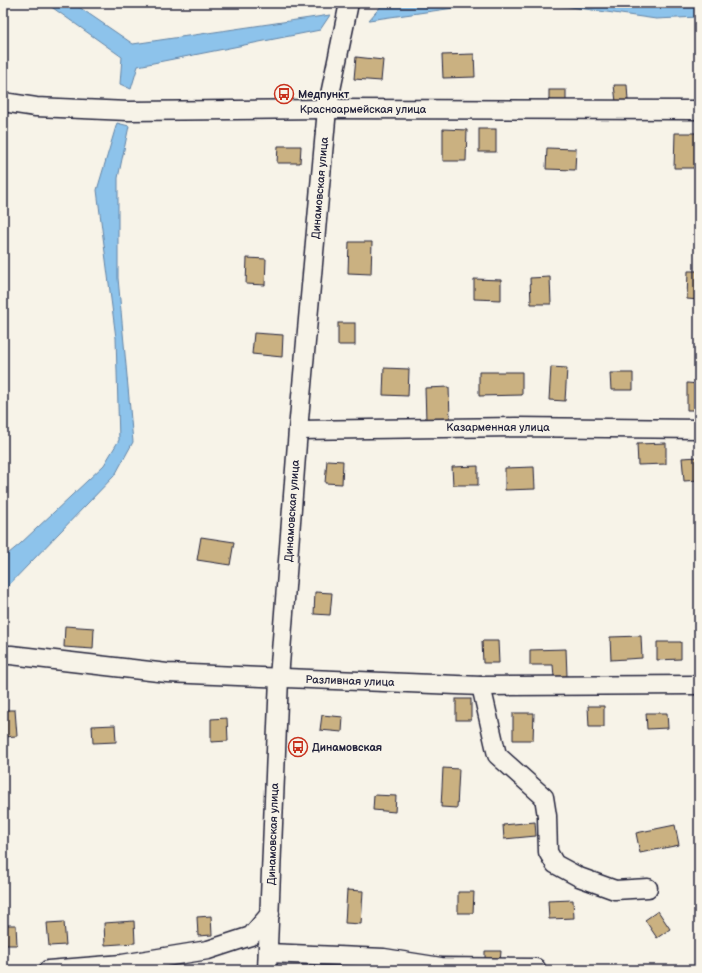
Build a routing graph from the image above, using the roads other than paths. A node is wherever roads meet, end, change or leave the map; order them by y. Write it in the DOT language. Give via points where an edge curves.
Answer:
graph roads {
  1 [pos="349,3"];
  2 [pos="3,102"];
  3 [pos="327,109"];
  4 [pos="699,110"];
  5 [pos="699,429"];
  6 [pos="298,430"];
  7 [pos="3,655"];
  8 [pos="279,678"];
  9 [pos="481,686"];
  10 [pos="699,686"];
  11 [pos="648,888"];
  12 [pos="270,914"];
  13 [pos="267,962"];
  14 [pos="536,968"];
  15 [pos="48,970"];
  1 -- 3 [label="street, Динамовская улица"];
  2 -- 3 [label="street, Красноармейская улица" via="36,107 128,111"];
  3 -- 4 [label="street, Красноармейская улица"];
  3 -- 6 [label="street, Динамовская улица"];
  5 -- 6 [label="street, Казарменная улица" via="516,427"];
  6 -- 8 [label="street, Динамовская улица"];
  7 -- 8 [label="street, Разливная улица" via="166,674"];
  8 -- 9 [label="street, Разливная улица"];
  8 -- 12 [label="street, Динамовская улица"];
  9 -- 10 [label="street, Разливная улица"];
  9 -- 11 [label="street" via="497,755 544,796 548,852 555,864 579,877 615,890"];
  12 -- 13 [label="street, Динамовская улица"];
  12 -- 15 [label="street" via="251,936 208,950 122,964"];
  13 -- 14 [label="street" via="384,958 441,967"];
}
